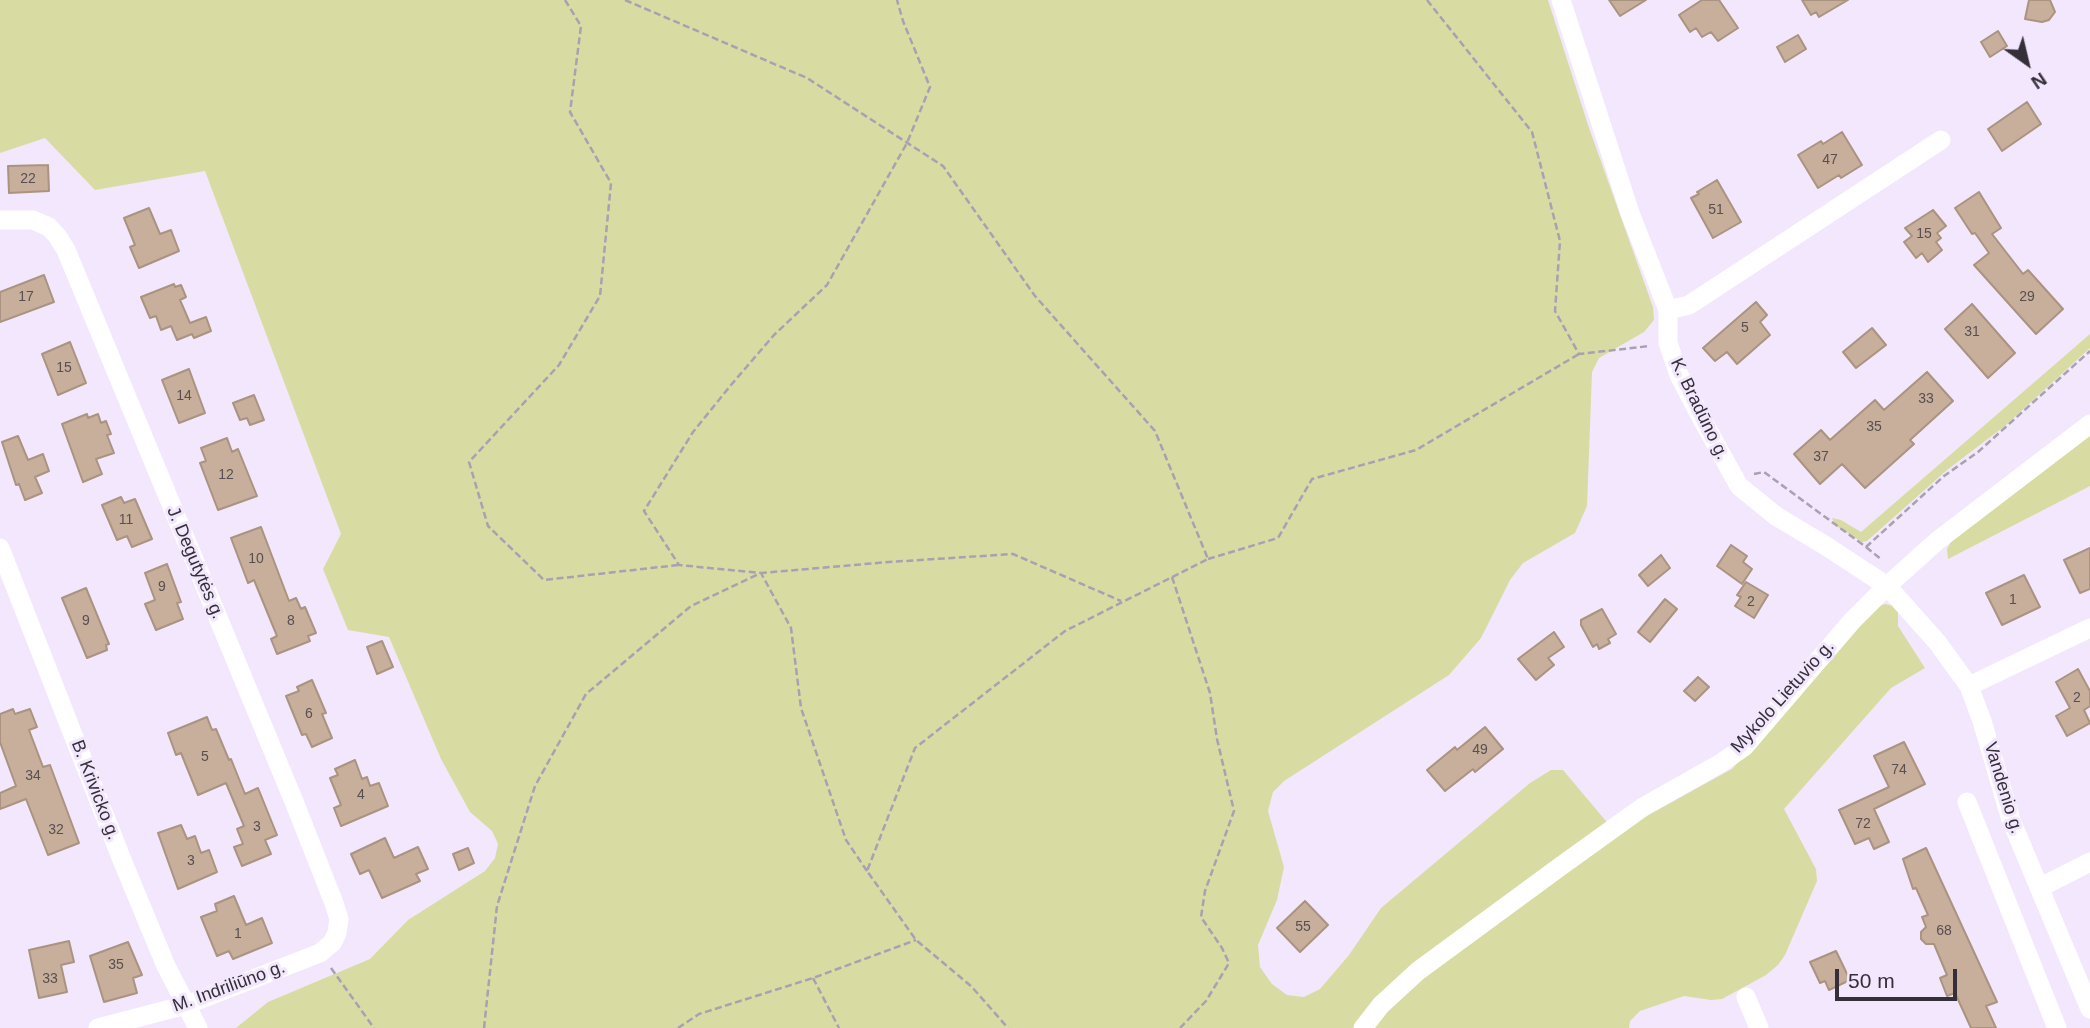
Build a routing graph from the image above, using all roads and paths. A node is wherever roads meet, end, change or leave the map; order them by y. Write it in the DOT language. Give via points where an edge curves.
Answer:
graph roads {
  1 [pos="565,0"];
  2 [pos="625,0"];
  3 [pos="897,0"];
  4 [pos="1427,0"];
  5 [pos="1561,0"];
  6 [pos="1941,140"];
  7 [pos="907,143"];
  8 [pos="0,219"];
  9 [pos="1668,310"];
  10 [pos="1668,343"];
  11 [pos="2090,351"];
  12 [pos="1578,355"];
  13 [pos="2090,424"];
  14 [pos="1764,472"];
  15 [pos="0,548"];
  16 [pos="1208,559"];
  17 [pos="679,565"];
  18 [pos="761,573"];
  19 [pos="1172,577"];
  20 [pos="1887,586"];
  21 [pos="1123,601"];
  22 [pos="2090,628"];
  23 [pos="1969,686"];
  24 [pos="1967,802"];
  25 [pos="2090,862"];
  26 [pos="867,871"];
  27 [pos="2039,888"];
  28 [pos="916,940"];
  29 [pos="320,953"];
  30 [pos="813,978"];
  31 [pos="1746,997"];
  32 [pos="186,1006"];
  33 [pos="2090,1009"];
  34 [pos="98,1028"];
  35 [pos="198,1028"];
  36 [pos="374,1028"];
  37 [pos="484,1028"];
  38 [pos="678,1028"];
  39 [pos="839,1028"];
  40 [pos="1009,1028"];
  41 [pos="1180,1028"];
  42 [pos="1363,1028"];
  43 [pos="1759,1028"];
  44 [pos="2057,1028"];
  1 -- 17 [label="path" via="581,26 570,112 611,183 600,296 559,365 468,463 488,526 544,580"];
  2 -- 7 [label="path" via="807,78"];
  3 -- 7 [label="path" via="930,87"];
  4 -- 12 [label="path" via="1532,131 1560,241 1555,311"];
  5 -- 9 [label="street, K. Bradūno g." via="1630,213"];
  6 -- 9 [label="street" via="1689,305"];
  7 -- 16 [label="path" via="943,166 1035,296 1155,431"];
  7 -- 17 [label="path" via="827,285 774,335 693,432 645,511"];
  8 -- 29 [label="street, J. Degutytės g." via="33,220 49,227 66,250 339,919 332,943"];
  9 -- 10 [label="street, K. Bradūno g."];
  10 -- 12 [label="path"];
  10 -- 20 [label="street, K. Bradūno g." via="1679,375 1739,486 1776,516"];
  11 -- 14 [label="path" via="1866,547"];
  12 -- 16 [label="path" via="1416,450 1312,479 1278,538"];
  13 -- 20 [label="street, Mykolo Lietuvio g." via="1937,541"];
  15 -- 32 [label="street, B. Krivicko g." via="122,859"];
  16 -- 19 [label="path"];
  17 -- 18 [label="path"];
  18 -- 21 [label="path" via="1013,554"];
  18 -- 26 [label="path" via="791,628 801,708 846,840"];
  18 -- 37 [label="path" via="691,606 586,694 535,786 497,906"];
  19 -- 21 [label="path"];
  19 -- 41 [label="path" via="1210,693 1234,811 1200,917 1229,962 1206,1001"];
  20 -- 23 [label="street, Vandenio g."];
  20 -- 42 [label="street, Mykolo Lietuvio g." via="1744,747 1643,807 1418,971"];
  21 -- 26 [label="path" via="1065,631 915,748"];
  22 -- 23 [label="street"];
  23 -- 27 [label="street, Vandenio g." via="2011,820"];
  24 -- 44 [label="street"];
  25 -- 27 [label="street"];
  26 -- 28 [label="path"];
  27 -- 33 [label="street, Vandenio g."];
  28 -- 30 [label="path"];
  28 -- 40 [label="path" via="971,986"];
  29 -- 32 [label="street, M. Indriliūno g."];
  29 -- 36 [label="path"];
  30 -- 38 [label="path" via="699,1014"];
  30 -- 39 [label="path"];
  31 -- 43 [label="street"];
  32 -- 34 [label="street, M. Indriliūno g."];
  32 -- 35 [label="street, B. Krivicko g."];
}
